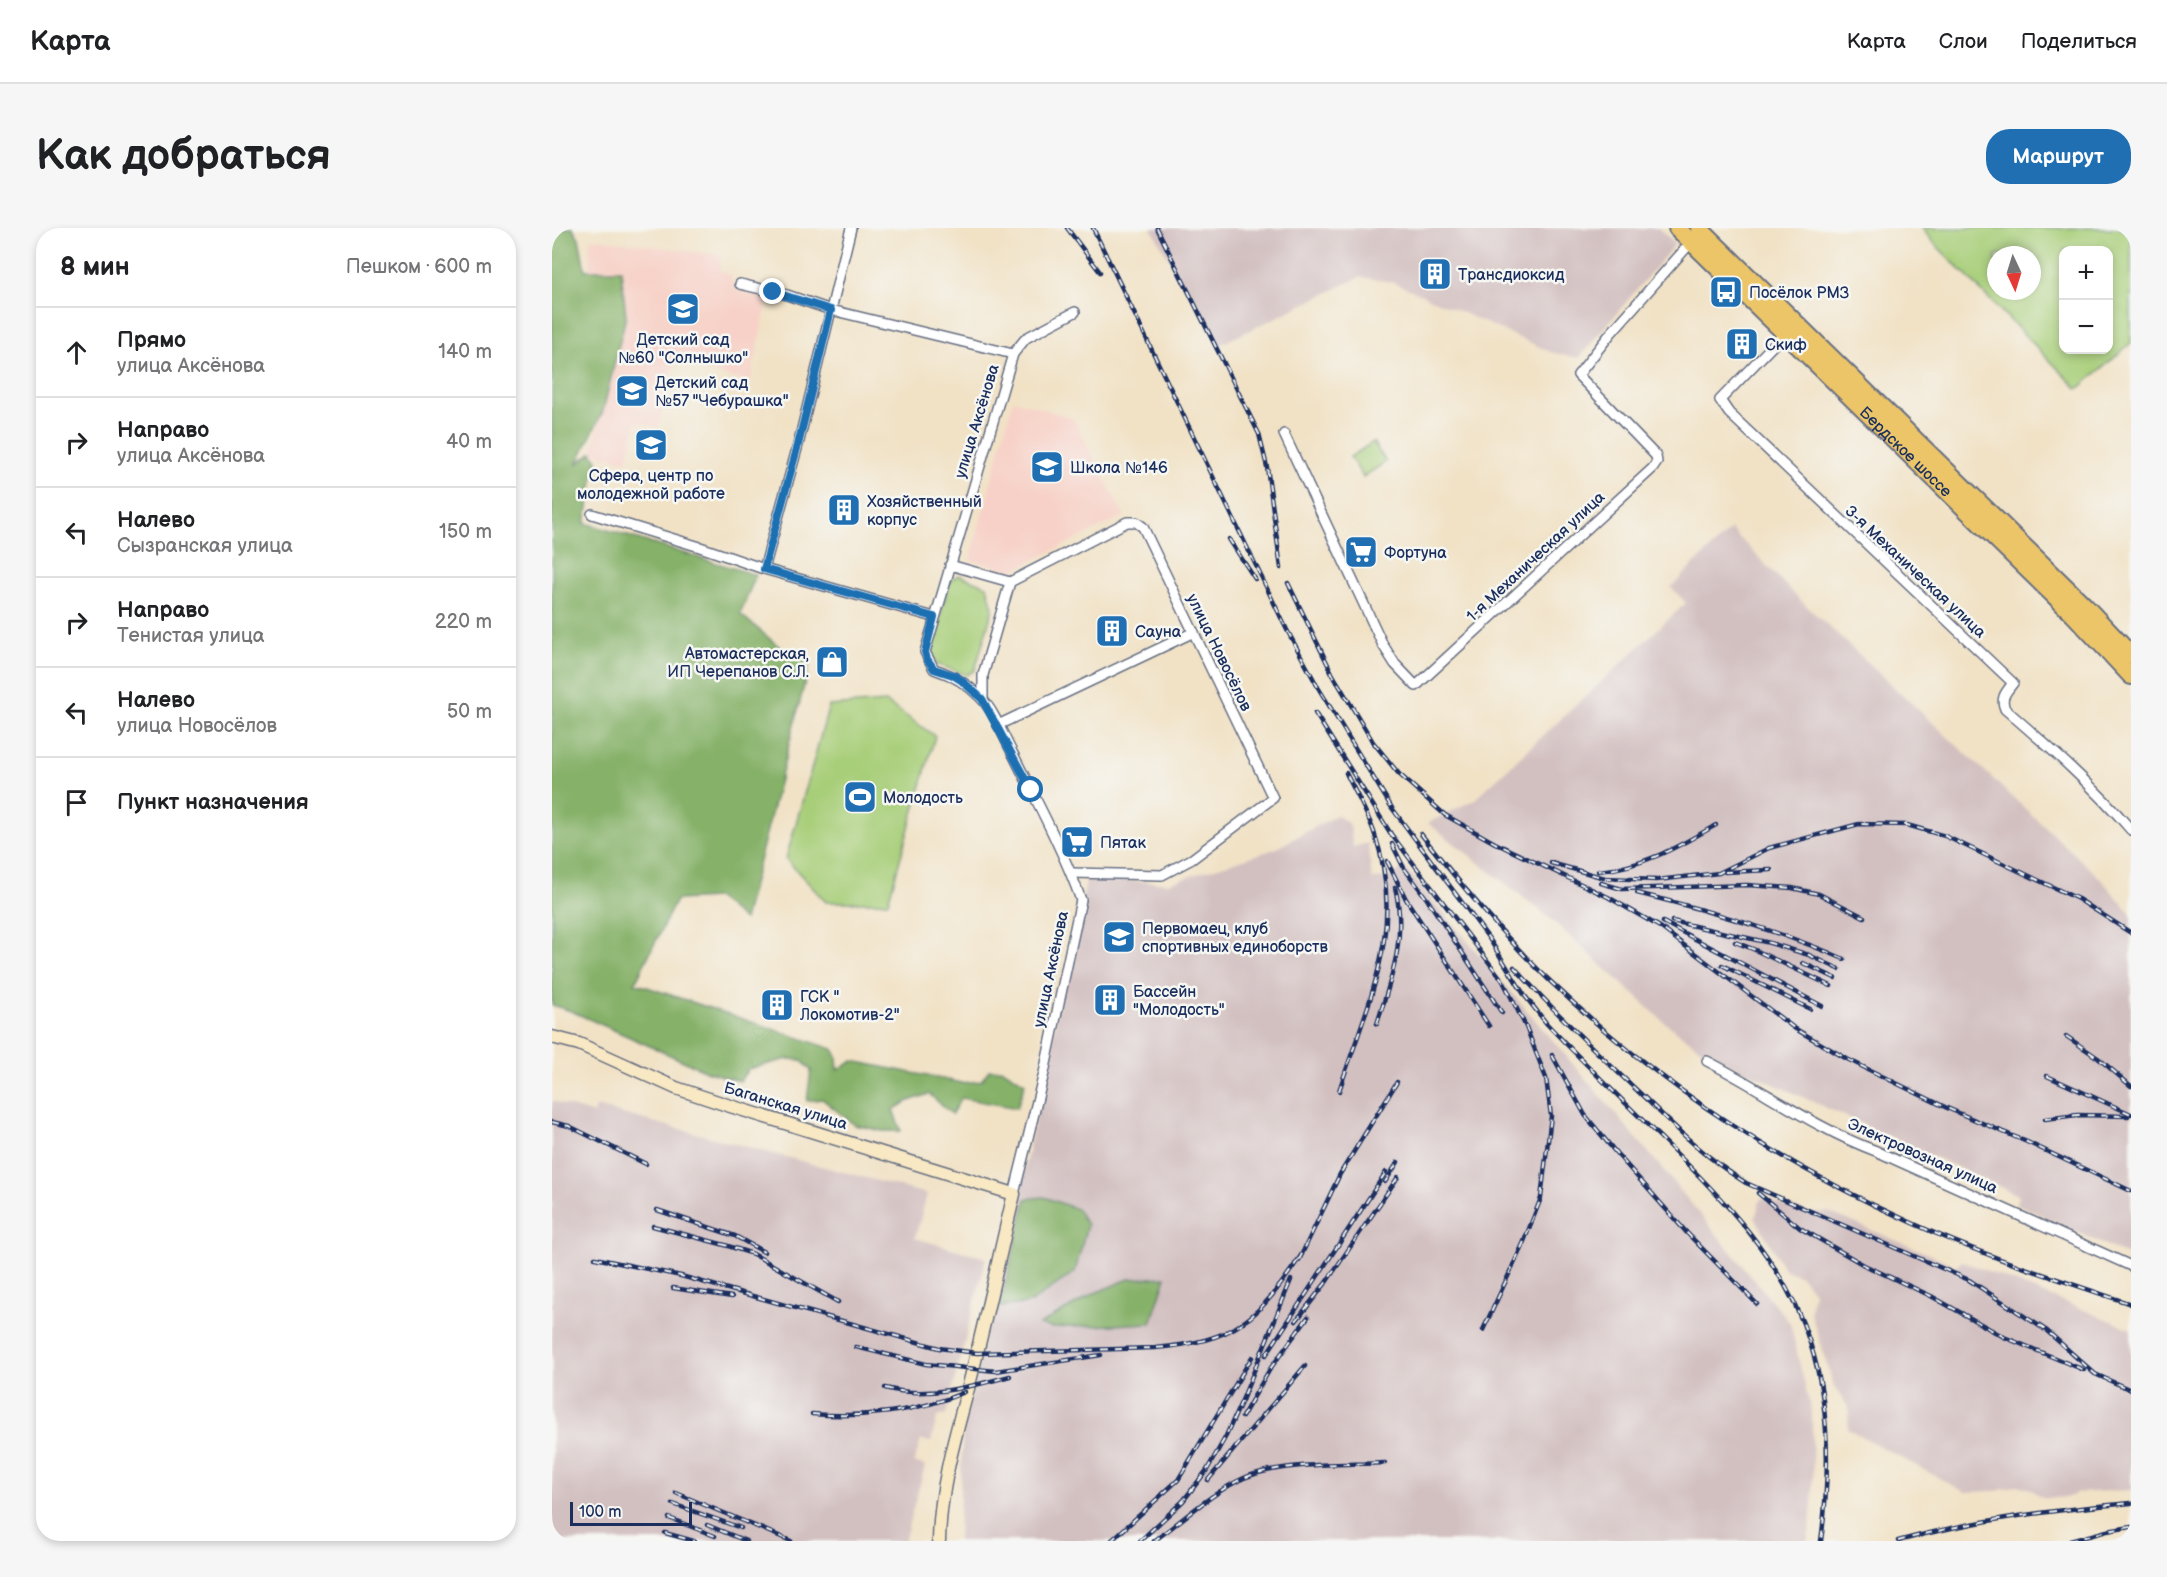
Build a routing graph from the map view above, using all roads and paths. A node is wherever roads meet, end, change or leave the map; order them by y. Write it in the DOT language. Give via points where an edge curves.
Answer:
graph roads {
  1 [pos="851,228"];
  2 [pos="1677,228"];
  3 [pos="1698,234"];
  4 [pos="740,284"];
  5 [pos="831,310"];
  6 [pos="1075,312"];
  7 [pos="1784,333"];
  8 [pos="1013,354"];
  9 [pos="1284,434"];
  10 [pos="592,514"];
  11 [pos="950,565"];
  12 [pos="764,569"];
  13 [pos="1010,582"];
  14 [pos="934,617"];
  15 [pos="1194,632"];
  16 [pos="2131,655"];
  17 [pos="2131,676"];
  18 [pos="982,699"];
  19 [pos="998,725"];
  20 [pos="2131,830"];
  21 [pos="1072,873"];
  22 [pos="552,1037"];
  23 [pos="1707,1061"];
  24 [pos="1014,1194"];
  25 [pos="2131,1266"];
  26 [pos="939,1541"];
  1 -- 5 [label="street"];
  2 -- 3 [label="highway, Бердское шоссе"];
  3 -- 7 [label="highway, Бердское шоссе"];
  3 -- 9 [label="street, 1-я Механическая улица" via="1578,375 1656,456 1657,462 1416,686 1383,645"];
  3 -- 16 [label="highway, Бердское шоссе" via="2085,606"];
  4 -- 5 [label="street"];
  5 -- 8 [label="street"];
  5 -- 12 [label="street"];
  6 -- 8 [label="street, улица Аксёнова" via="1026,338"];
  7 -- 17 [label="highway, Бердское шоссе" via="2073,614"];
  7 -- 20 [label="street, 3-я Механическая улица" via="1720,400 1729,413 2013,683 2003,697 2005,709"];
  8 -- 11 [label="street, улица Аксёнова"];
  10 -- 12 [label="street"];
  11 -- 13 [label="street"];
  11 -- 14 [label="street, улица Аксёнова"];
  12 -- 14 [label="street"];
  13 -- 15 [label="street, улица Новосёлов" via="1127,522 1136,522 1143,527"];
  13 -- 18 [label="street" via="983,675"];
  14 -- 18 [label="street, улица Аксёнова" via="925,652 927,659 934,669 953,675"];
  15 -- 19 [label="street"];
  15 -- 21 [label="street, улица Новосёлов" via="1273,798 1192,859 1162,875"];
  18 -- 19 [label="street, улица Аксёнова"];
  19 -- 21 [label="street, улица Аксёнова"];
  21 -- 24 [label="street, улица Аксёнова" via="1082,900"];
  22 -- 24 [label="street, Баганская улица" via="579,1044 676,1088"];
  23 -- 25 [label="street, Электровозная улица" via="1848,1140"];
  24 -- 26 [label="street, улица Аксёнова" via="950,1454"];
}
